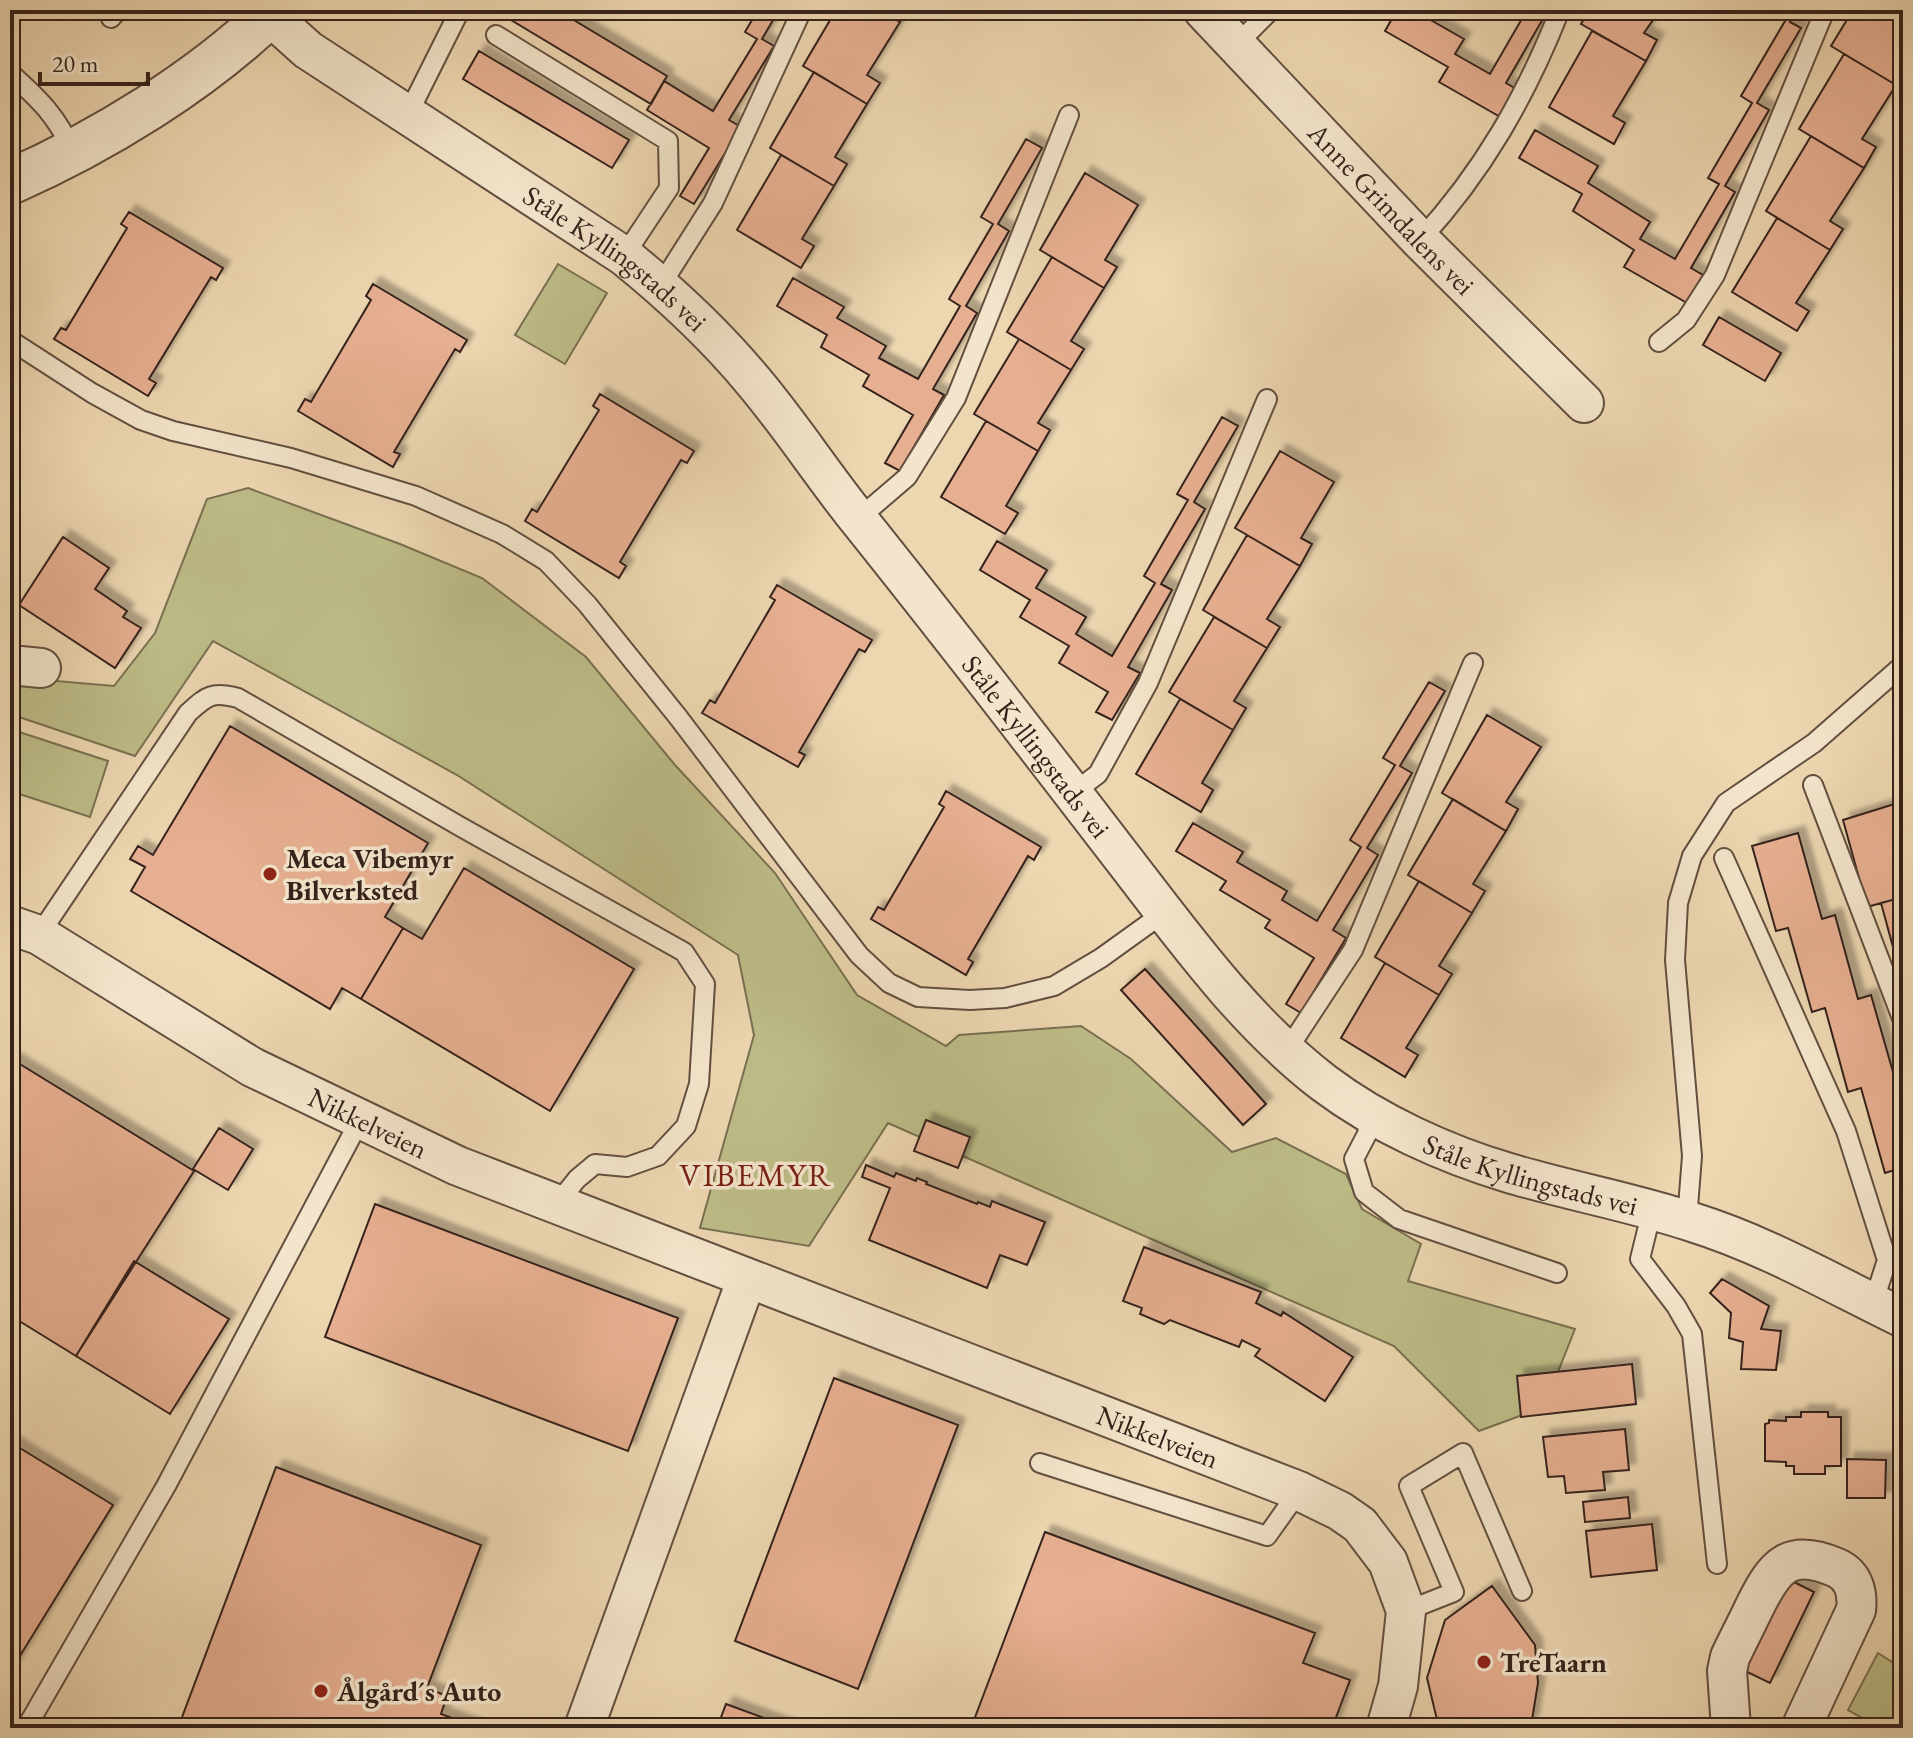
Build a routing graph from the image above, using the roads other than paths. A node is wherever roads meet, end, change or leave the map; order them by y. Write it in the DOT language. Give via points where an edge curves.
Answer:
graph roads {
  1 [pos="460,10"];
  2 [pos="802,10"];
  3 [pos="1203,10"];
  4 [pos="1271,10"];
  5 [pos="1560,10"];
  6 [pos="1825,10"];
  7 [pos="271,13"];
  8 [pos="496,35"];
  9 [pos="1235,46"];
  10 [pos="10,73"];
  11 [pos="408,114"];
  12 [pos="1069,115"];
  13 [pos="73,153"];
  14 [pos="10,182"];
  15 [pos="1420,240"];
  16 [pos="624,256"];
  17 [pos="661,285"];
  18 [pos="10,340"];
  19 [pos="1659,342"];
  20 [pos="1267,399"];
  21 [pos="1584,403"];
  22 [pos="858,519"];
  23 [pos="1473,663"];
  24 [pos="1903,665"];
  25 [pos="1813,785"];
  26 [pos="1073,793"];
  27 [pos="1724,858"];
  28 [pos="1165,912"];
  29 [pos="24,930"];
  30 [pos="1903,1021"];
  31 [pos="1286,1052"];
  32 [pos="1370,1113"];
  33 [pos="360,1120"];
  34 [pos="557,1204"];
  35 [pos="1670,1215"];
  36 [pos="1557,1273"];
  37 [pos="747,1278"];
  38 [pos="1888,1311"];
  39 [pos="1040,1463"];
  40 [pos="1299,1491"];
  41 [pos="1717,1564"];
  42 [pos="1522,1591"];
  43 [pos="1406,1611"];
  44 [pos="26,1728"];
  45 [pos="584,1728"];
  46 [pos="1386,1728"];
  47 [pos="1731,1728"];
  48 [pos="1801,1728"];
  1 -- 11 [label="lane"];
  2 -- 17 [label="lane" via="713,203"];
  3 -- 9 [label="street, Anne Grimdalens vei"];
  4 -- 9 [label="lane"];
  5 -- 15 [label="lane" via="1539,64 1491,151 1454,204"];
  6 -- 19 [label="lane" via="1715,275 1686,320"];
  7 -- 11 [label="street, Ståle Kyllingstads vei" via="308,50"];
  7 -- 13 [label="street" via="139,114"];
  8 -- 16 [label="lane" via="668,141 669,188"];
  9 -- 15 [label="street, Anne Grimdalens vei"];
  10 -- 13 [label="lane" via="44,104"];
  11 -- 16 [label="street, Ståle Kyllingstads vei"];
  12 -- 22 [label="lane" via="956,398 907,477"];
  13 -- 14 [label="street"];
  15 -- 21 [label="street, Anne Grimdalens vei"];
  16 -- 17 [label="street, Ståle Kyllingstads vei"];
  17 -- 22 [label="street, Ståle Kyllingstads vei" via="755,383"];
  18 -- 28 [label="lane" via="141,420 416,496 502,534 546,561 678,717 859,955 898,988 918,997 970,1000 1054,986"];
  20 -- 26 [label="lane" via="1148,683 1098,774"];
  22 -- 26 [label="street, Ståle Kyllingstads vei"];
  23 -- 31 [label="lane" via="1353,950"];
  24 -- 35 [label="lane" via="1814,743 1726,803 1692,856 1678,903 1675,960 1692,1156"];
  25 -- 30 [label="lane"];
  26 -- 28 [label="street, Ståle Kyllingstads vei"];
  27 -- 38 [label="lane" via="1846,1131 1887,1260"];
  28 -- 31 [label="street, Ståle Kyllingstads vei"];
  29 -- 33 [label="street, Nikkelveien" via="252,1067"];
  29 -- 34 [label="lane" via="188,713 205,697 219,693 238,698 684,952 705,984 699,1084 686,1126 658,1156 627,1167 595,1164"];
  31 -- 32 [label="street, Ståle Kyllingstads vei"];
  32 -- 35 [label="street, Ståle Kyllingstads vei" via="1505,1172"];
  32 -- 36 [label="lane" via="1367,1134 1354,1159 1364,1192 1399,1219"];
  33 -- 34 [label="street, Nikkelveien"];
  33 -- 44 [label="lane" via="166,1486"];
  34 -- 37 [label="street, Nikkelveien"];
  35 -- 38 [label="street, Ståle Kyllingstads vei" via="1737,1237"];
  35 -- 41 [label="lane" via="1640,1259 1692,1334"];
  37 -- 40 [label="street, Nikkelveien"];
  37 -- 45 [label="street"];
  39 -- 40 [label="lane" via="1267,1536"];
  40 -- 43 [label="street, Nikkelveien" via="1360,1525 1388,1562"];
  42 -- 43 [label="lane" via="1463,1453 1409,1486 1454,1592"];
  43 -- 46 [label="street, Nikkelveien" via="1398,1686"];
  47 -- 48 [label="street" via="1730,1657 1769,1578 1792,1560 1807,1560 1841,1570 1857,1596 1856,1610"];
}
